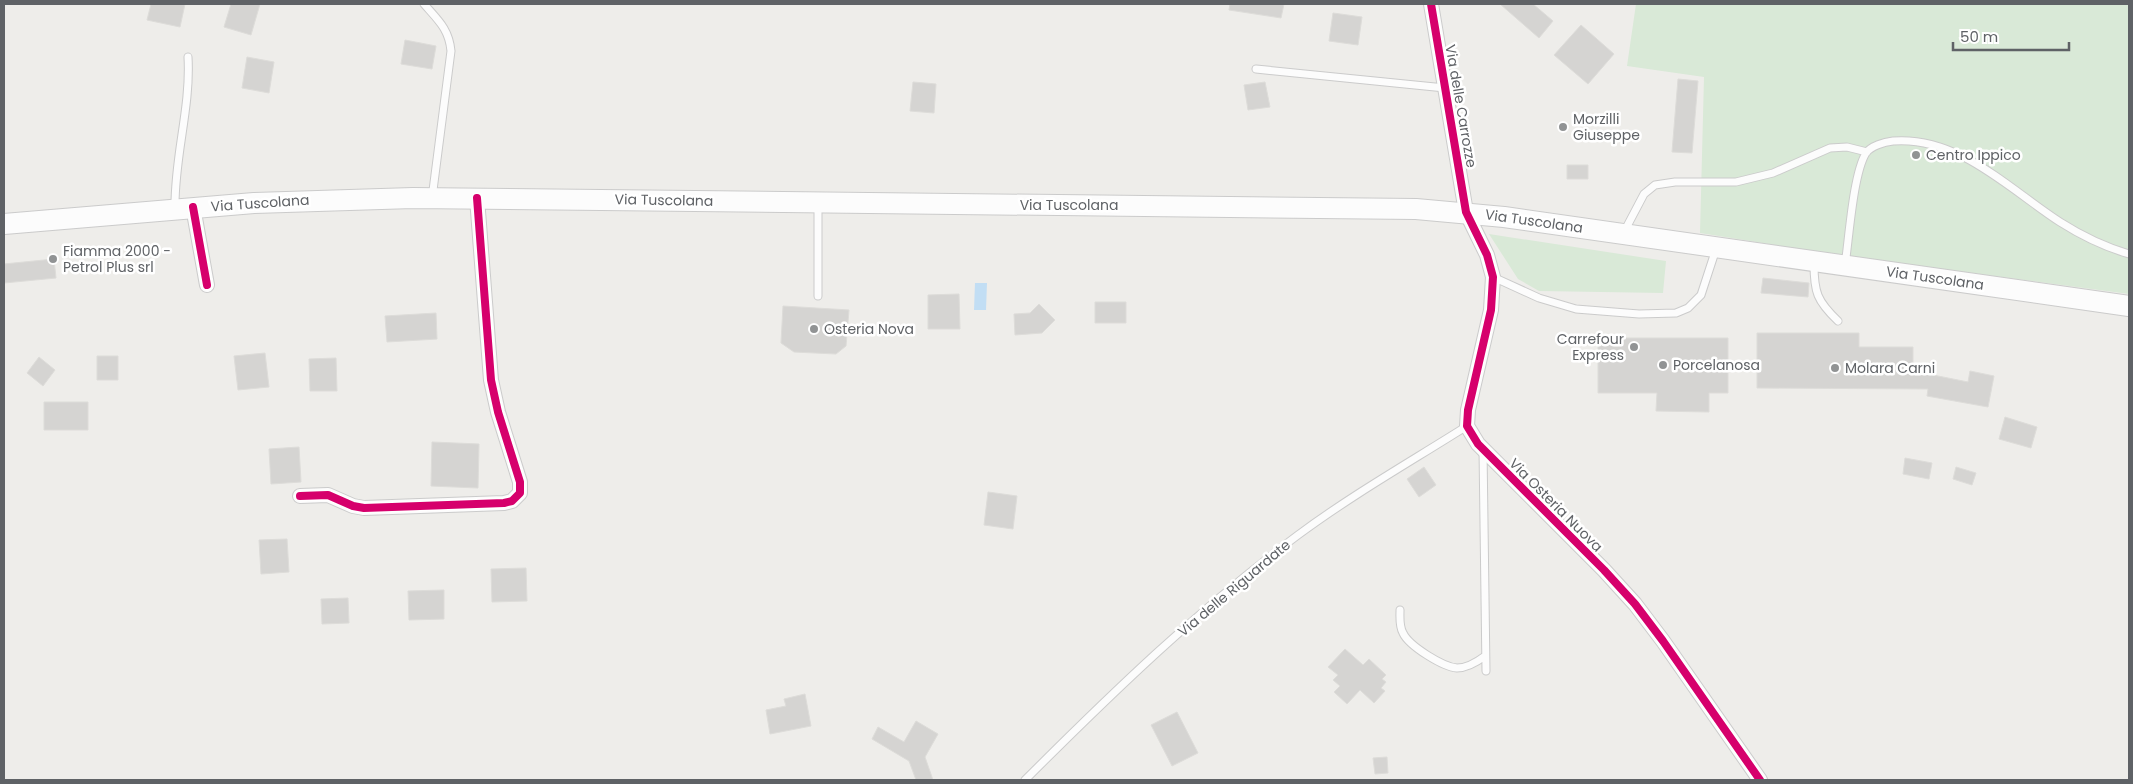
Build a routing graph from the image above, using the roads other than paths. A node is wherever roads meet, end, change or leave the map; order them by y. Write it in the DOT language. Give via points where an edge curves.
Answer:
graph roads {
  1 [pos="424,4"];
  2 [pos="1431,4"];
  3 [pos="188,57"];
  4 [pos="1256,68"];
  5 [pos="1445,88"];
  6 [pos="1867,152"];
  7 [pos="432,198"];
  8 [pos="477,198"];
  9 [pos="818,202"];
  10 [pos="184,208"];
  11 [pos="1466,212"];
  12 [pos="4,224"];
  13 [pos="1623,234"];
  14 [pos="1717,247"];
  15 [pos="2129,254"];
  16 [pos="1814,261"];
  17 [pos="1845,266"];
  18 [pos="1493,277"];
  19 [pos="207,285"];
  20 [pos="818,296"];
  21 [pos="2129,306"];
  22 [pos="1838,321"];
  23 [pos="1467,426"];
  24 [pos="1483,449"];
  25 [pos="300,496"];
  26 [pos="1400,610"];
  27 [pos="1486,656"];
  28 [pos="1486,671"];
  29 [pos="1025,780"];
  30 [pos="1760,780"];
  1 -- 7 [label="lane" via="443,25 451,51"];
  2 -- 5 [label="street, Via delle Carrozze"];
  3 -- 10 [label="lane" via="188,90 176,165"];
  4 -- 5 [label="lane"];
  5 -- 11 [label="street, Via delle Carrozze"];
  6 -- 13 [label="lane" via="1847,147 1830,148 1773,173 1736,182 1655,185 1644,194"];
  6 -- 15 [label="lane" via="1888,142 1904,141 1957,154 2060,222 2097,242"];
  6 -- 17 [label="lane" via="1857,181"];
  7 -- 8 [label="main road, Via Tuscolana"];
  7 -- 10 [label="main road, Via Tuscolana" via="304,200"];
  8 -- 9 [label="main road, Via Tuscolana"];
  8 -- 25 [label="street" via="491,380 496,407 520,482 520,493 516,499 504,503 364,508 328,495"];
  9 -- 11 [label="main road, Via Tuscolana" via="1312,206"];
  9 -- 20 [label="lane"];
  10 -- 12 [label="main road, Via Tuscolana"];
  10 -- 19 [label="street"];
  11 -- 13 [label="main road, Via Tuscolana"];
  11 -- 18 [label="street" via="1487,255"];
  13 -- 14 [label="main road, Via Tuscolana"];
  14 -- 16 [label="main road, Via Tuscolana"];
  14 -- 18 [label="lane" via="1702,295 1688,308 1676,313 1576,309 1539,298"];
  16 -- 17 [label="main road, Via Tuscolana"];
  16 -- 22 [label="lane" via="1818,298"];
  17 -- 21 [label="main road, Via Tuscolana"];
  18 -- 23 [label="street" via="1491,310"];
  23 -- 24 [label="street, Via Osteria Nuova"];
  23 -- 29 [label="lane, Via delle Riguardate" via="1338,508 1242,580 1131,676"];
  24 -- 27 [label="lane"];
  24 -- 30 [label="street, Via Osteria Nuova" via="1635,604"];
  26 -- 27 [label="lane" via="1401,631 1406,638 1439,661 1459,668"];
  27 -- 28 [label="lane"];
}
